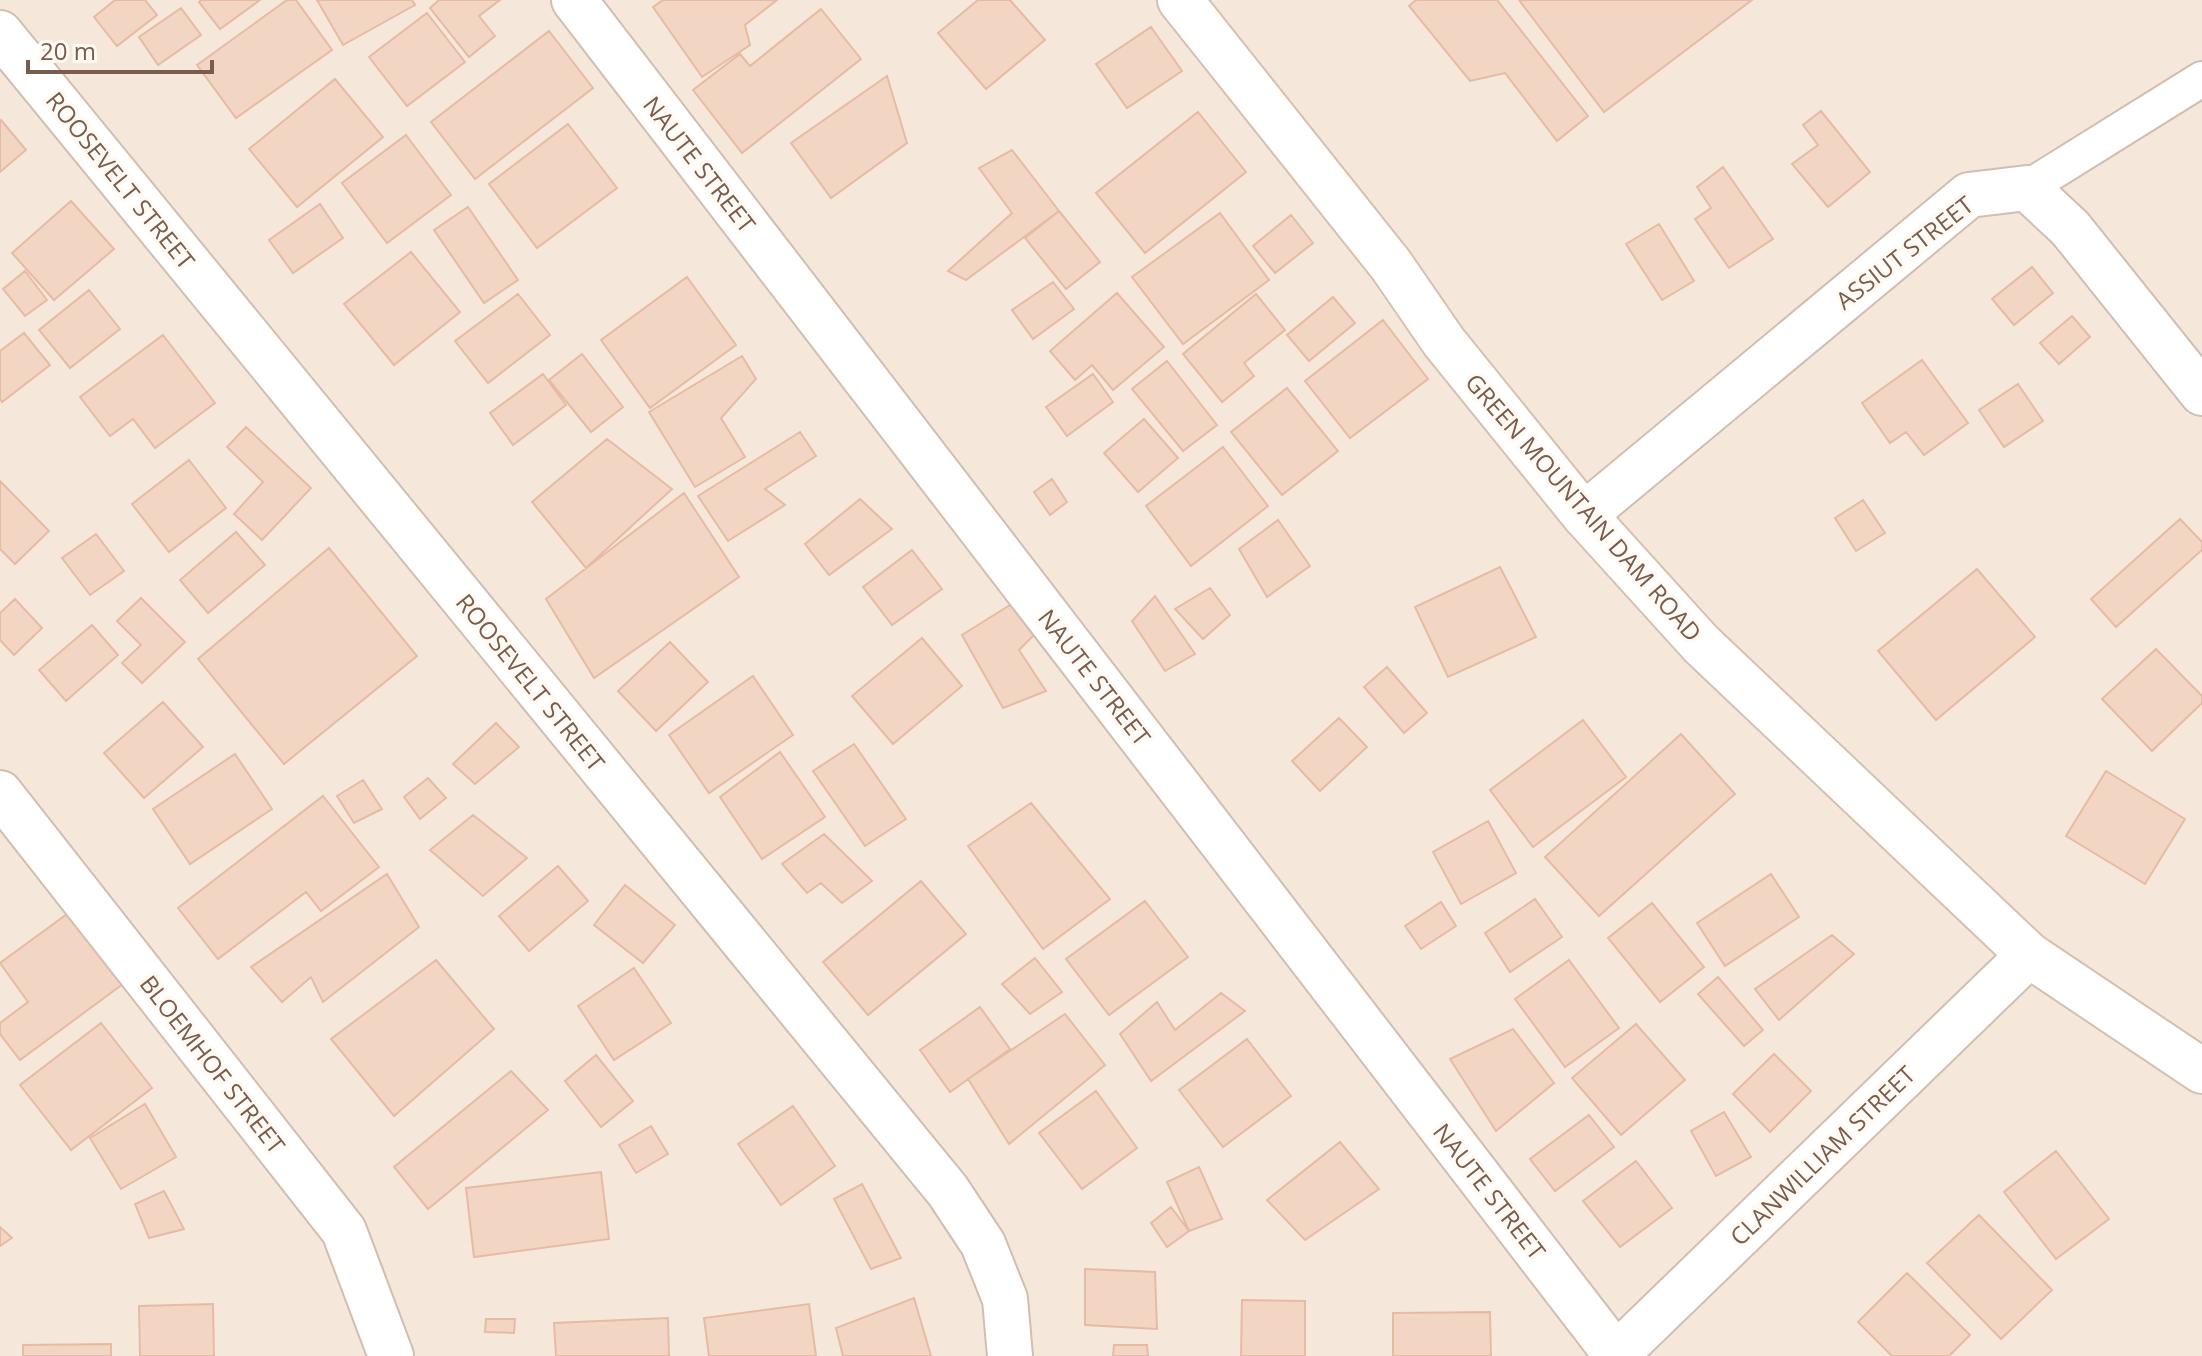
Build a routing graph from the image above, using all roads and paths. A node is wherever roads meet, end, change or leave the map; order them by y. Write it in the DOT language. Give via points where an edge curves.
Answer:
graph roads {
  1 [pos="574,0"];
  2 [pos="1180,0"];
  3 [pos="0,33"];
  4 [pos="2202,79"];
  5 [pos="2027,188"];
  6 [pos="2202,393"];
  7 [pos="1584,515"];
  8 [pos="0,793"];
  9 [pos="2029,955"];
  10 [pos="2202,1071"];
  11 [pos="1615,1355"];
  12 [pos="391,1356"];
  13 [pos="1010,1356"];
  1 -- 11 [label="street, NAUTE STREET"];
  2 -- 7 [label="street, GREEN MOUNTAIN DAM ROAD"];
  3 -- 13 [label="street, ROOSEVELT STREET" via="948,1191 983,1244 1005,1299"];
  4 -- 5 [label="lane"];
  5 -- 6 [label="street" via="2070,228"];
  5 -- 7 [label="street, ASSIUT STREET" via="1969,195"];
  7 -- 9 [label="street, GREEN MOUNTAIN DAM ROAD" via="1701,644"];
  8 -- 12 [label="street, BLOEMHOF STREET" via="344,1231"];
  9 -- 10 [label="street, GREEN MOUNTAIN DAM ROAD"];
  9 -- 11 [label="street, CLANWILLIAM STREET"];
}
